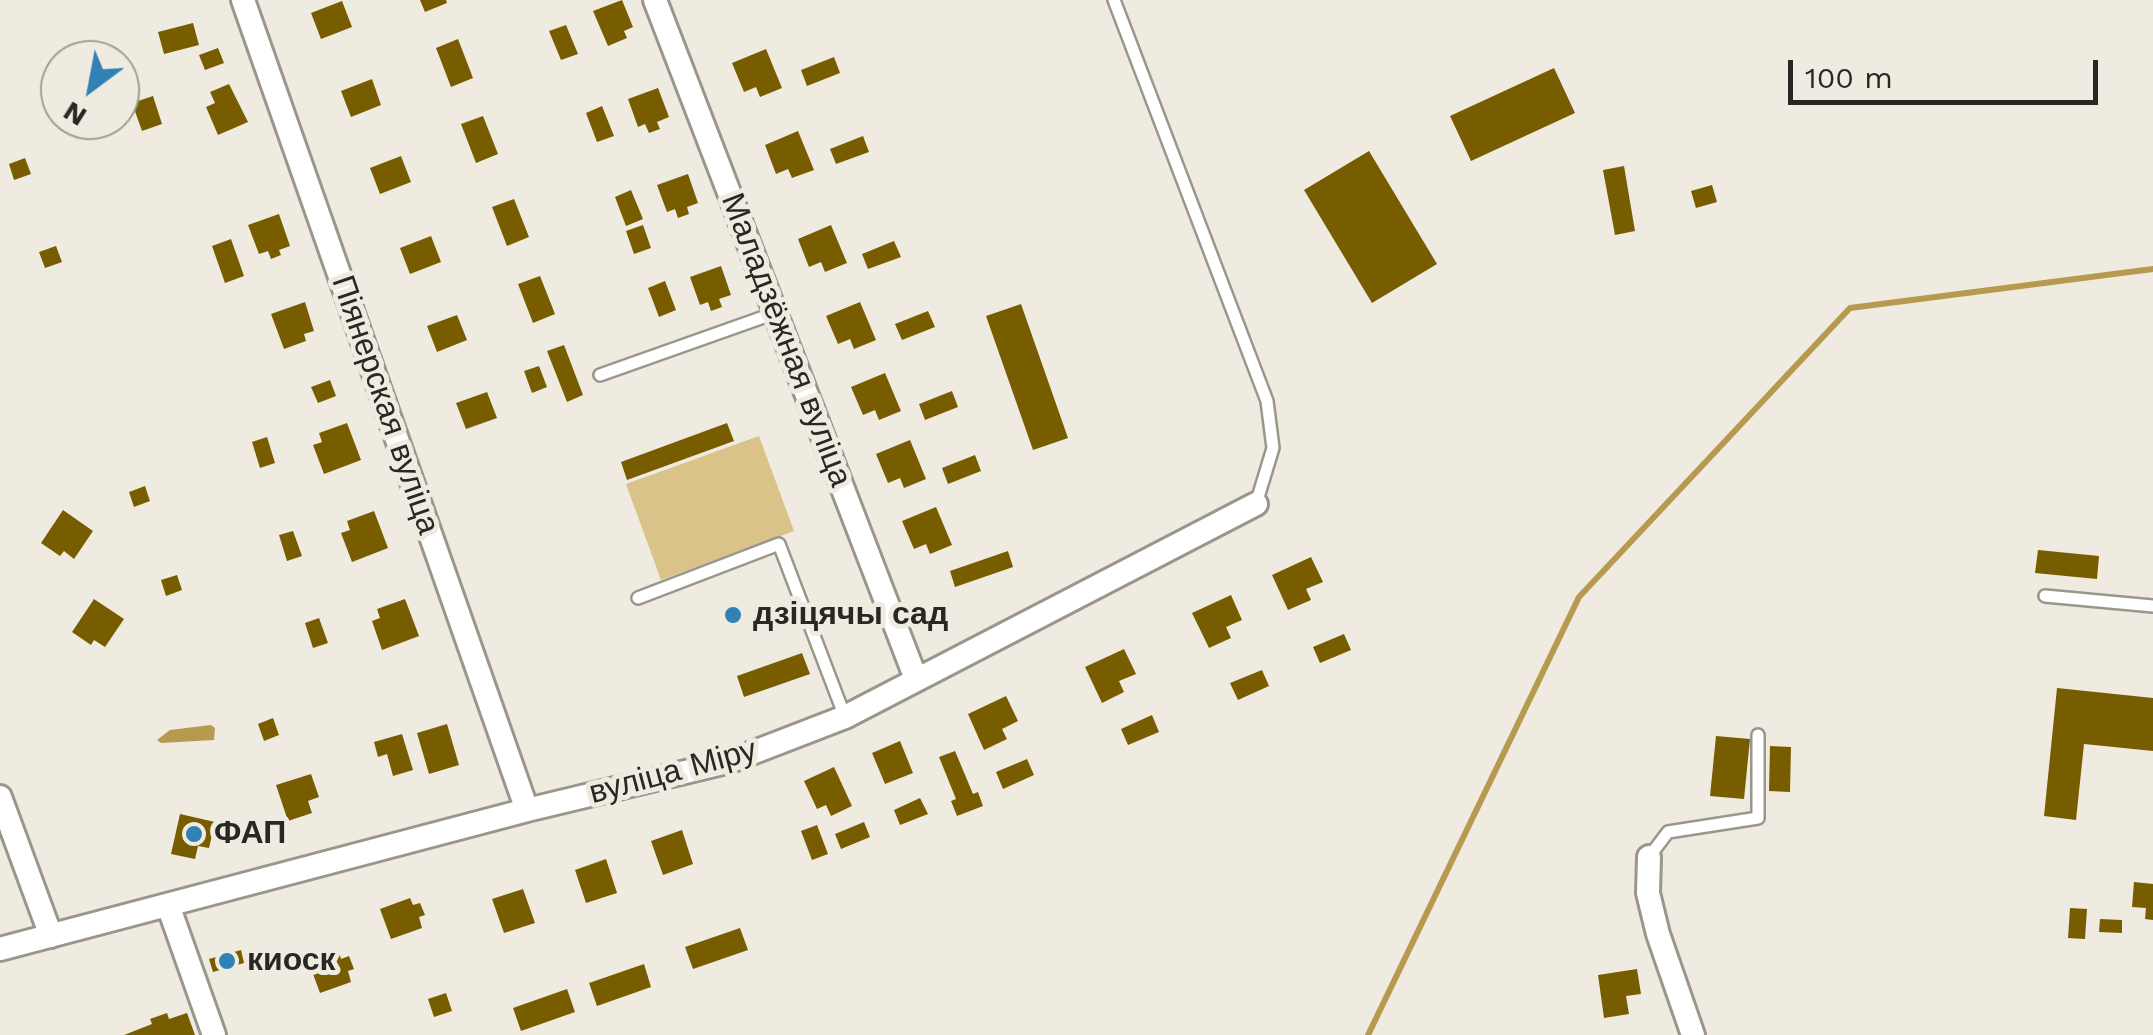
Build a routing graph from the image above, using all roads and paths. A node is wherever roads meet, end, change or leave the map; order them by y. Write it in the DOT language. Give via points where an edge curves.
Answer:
graph roads {
  1 [pos="243,0"];
  2 [pos="655,0"];
  3 [pos="1114,0"];
  4 [pos="776,313"];
  5 [pos="600,374"];
  6 [pos="1256,504"];
  7 [pos="2045,596"];
  8 [pos="638,598"];
  9 [pos="2153,606"];
  10 [pos="916,679"];
  11 [pos="845,717"];
  12 [pos="1758,736"];
  13 [pos="0,797"];
  14 [pos="527,810"];
  15 [pos="1649,857"];
  16 [pos="168,905"];
  17 [pos="51,936"];
  18 [pos="0,949"];
  19 [pos="214,1035"];
  20 [pos="1693,1035"];
  1 -- 14 [label="street, Піянерская вуліца"];
  2 -- 4 [label="street, Маладзёжная вуліца"];
  3 -- 6 [label="lane" via="1268,402 1273,448"];
  4 -- 5 [label="lane"];
  4 -- 10 [label="street, Маладзёжная вуліца"];
  6 -- 10 [label="street, вуліца Міру"];
  7 -- 9 [label="lane"];
  8 -- 11 [label="lane" via="780,544"];
  10 -- 11 [label="street, вуліца Міру"];
  11 -- 14 [label="street, вуліца Міру" via="731,760"];
  12 -- 15 [label="lane" via="1758,818 1668,832"];
  13 -- 17 [label="street"];
  14 -- 16 [label="street, вуліца Міру"];
  15 -- 20 [label="street" via="1648,893 1658,934"];
  16 -- 17 [label="street, вуліца Міру"];
  16 -- 19 [label="street"];
  17 -- 18 [label="street, вуліца Міру"];
}
